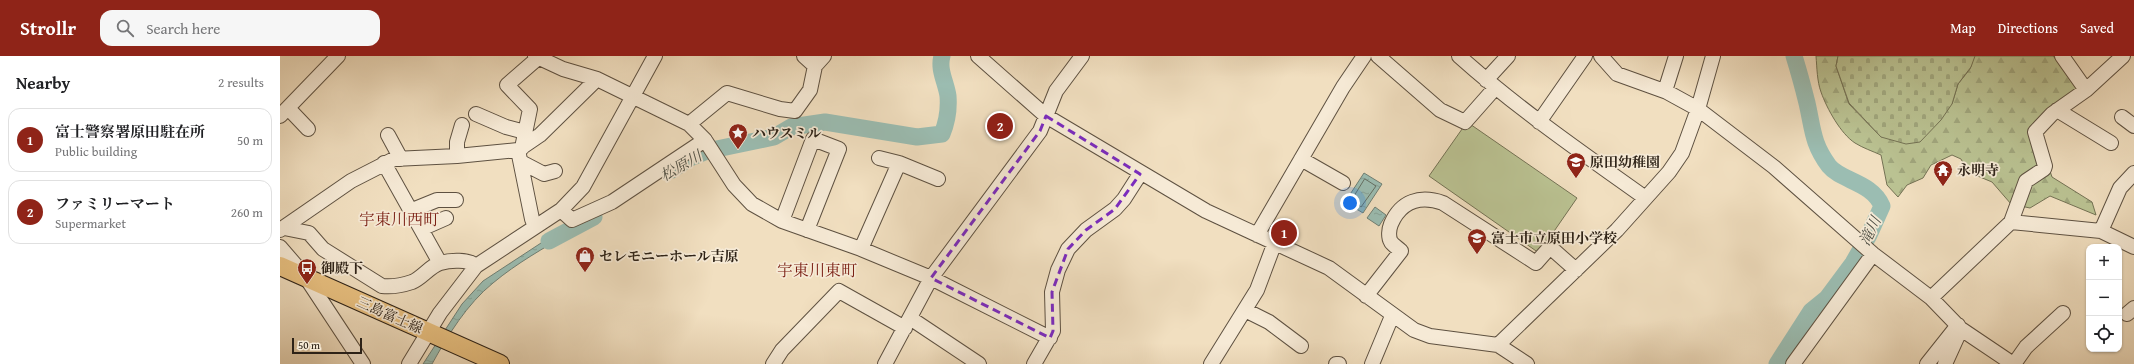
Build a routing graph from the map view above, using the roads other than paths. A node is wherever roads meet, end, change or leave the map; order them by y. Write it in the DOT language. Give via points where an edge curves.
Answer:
graph roads {
  1 [pos="656,56"];
  2 [pos="804,56"];
  3 [pos="978,56"];
  4 [pos="1082,56"];
  5 [pos="1364,56"];
  6 [pos="1378,56"];
  7 [pos="1459,56"];
  8 [pos="1508,56"];
  9 [pos="1585,56"];
  10 [pos="1602,56"];
  11 [pos="1676,56"];
  12 [pos="1713,56"];
  13 [pos="2062,56"];
  14 [pos="335,57"];
  15 [pos="536,57"];
  16 [pos="2116,58"];
  17 [pos="820,61"];
  18 [pos="597,79"];
  19 [pos="1490,84"];
  20 [pos="2086,90"];
  21 [pos="1665,92"];
  22 [pos="634,96"];
  23 [pos="1698,109"];
  24 [pos="2057,110"];
  25 [pos="284,112"];
  26 [pos="476,114"];
  27 [pos="1046,116"];
  28 [pos="2122,117"];
  29 [pos="1539,122"];
  30 [pos="689,124"];
  31 [pos="462,125"];
  32 [pos="2134,126"];
  33 [pos="308,129"];
  34 [pos="525,132"];
  35 [pos="388,134"];
  36 [pos="706,141"];
  37 [pos="2111,142"];
  38 [pos="520,153"];
  39 [pos="457,156"];
  40 [pos="879,158"];
  41 [pos="401,159"];
  42 [pos="1301,159"];
  43 [pos="384,163"];
  44 [pos="899,164"];
  45 [pos="555,171"];
  46 [pos="2134,172"];
  47 [pos="1140,174"];
  48 [pos="938,179"];
  49 [pos="1343,183"];
  50 [pos="1644,197"];
  51 [pos="456,200"];
  52 [pos="561,210"];
  53 [pos="410,211"];
  54 [pos="446,218"];
  55 [pos="782,221"];
  56 [pos="2011,222"];
  57 [pos="535,227"];
  58 [pos="282,229"];
  59 [pos="421,229"];
  60 [pos="807,230"];
  61 [pos="2101,231"];
  62 [pos="1257,235"];
  63 [pos="1275,242"];
  64 [pos="280,247"];
  65 [pos="2134,247"];
  66 [pos="861,249"];
  67 [pos="1874,254"];
  68 [pos="440,263"];
  69 [pos="280,266"];
  70 [pos="476,266"];
  71 [pos="1576,270"];
  72 [pos="305,276"];
  73 [pos="931,278"];
  74 [pos="1366,296"];
  75 [pos="1931,298"];
  76 [pos="1245,310"];
  77 [pos="2063,313"];
  78 [pos="1392,316"];
  79 [pos="907,323"];
  80 [pos="1959,327"];
  81 [pos="438,336"];
  82 [pos="1050,338"];
  83 [pos="1301,346"];
  84 [pos="1502,347"];
  85 [pos="972,362"];
  86 [pos="363,364"];
  87 [pos="409,364"];
  88 [pos="500,364"];
  89 [pos="773,364"];
  90 [pos="885,364"];
  91 [pos="1034,364"];
  92 [pos="1211,364"];
  93 [pos="1336,364"];
  94 [pos="1339,364"];
  95 [pos="1372,364"];
  96 [pos="1508,364"];
  97 [pos="1527,364"];
  98 [pos="1793,364"];
  99 [pos="1927,364"];
  100 [pos="1945,364"];
  101 [pos="2014,364"];
  1 -- 22 [label="street"];
  2 -- 17 [label="street"];
  3 -- 27 [label="street"];
  4 -- 27 [label="street" via="1056,91"];
  5 -- 42 [label="street"];
  6 -- 19 [label="street" via="1440,110 1465,122"];
  7 -- 19 [label="street"];
  8 -- 19 [label="street"];
  9 -- 29 [label="street"];
  10 -- 21 [label="street" via="1617,74"];
  11 -- 21 [label="street"];
  12 -- 23 [label="street"];
  13 -- 20 [label="street"];
  14 -- 25 [label="street"];
  15 -- 18 [label="street"];
  15 -- 34 [label="street" via="507,85 530,109"];
  16 -- 20 [label="street"];
  17 -- 30 [label="street" via="810,90 795,111 727,94"];
  18 -- 22 [label="street"];
  18 -- 38 [label="street"];
  19 -- 29 [label="street"];
  20 -- 24 [label="street"];
  21 -- 23 [label="street"];
  22 -- 30 [label="street"];
  22 -- 52 [label="street" via="583,187"];
  23 -- 50 [label="street" via="1682,153 1669,172"];
  23 -- 67 [label="street" via="1774,167"];
  24 -- 37 [label="street"];
  24 -- 56 [label="street" via="2035,132 2045,166 2026,181"];
  25 -- 33 [label="street"];
  26 -- 34 [label="street"];
  27 -- 47 [label="street"];
  27 -- 73 [label="street" via="1040,131"];
  28 -- 32 [label="street"];
  29 -- 50 [label="street"];
  30 -- 36 [label="street"];
  31 -- 39 [label="street" via="457,142"];
  34 -- 38 [label="street"];
  35 -- 41 [label="street"];
  36 -- 52 [label="street" via="612,202 572,220"];
  36 -- 55 [label="street" via="734,185 752,204"];
  38 -- 39 [label="street"];
  38 -- 45 [label="street" via="544,174"];
  38 -- 57 [label="street"];
  39 -- 41 [label="street"];
  40 -- 44 [label="street"];
  41 -- 43 [label="street"];
  42 -- 49 [label="street"];
  42 -- 62 [label="street"];
  43 -- 53 [label="street"];
  43 -- 58 [label="street" via="315,204"];
  44 -- 48 [label="street"];
  44 -- 66 [label="street"];
  46 -- 61 [label="street" via="2120,188"];
  47 -- 62 [label="street" via="1206,211"];
  47 -- 82 [label="street" via="1115,209 1086,230 1068,249 1058,270 1052,292 1053,331"];
  50 -- 71 [label="street" via="1617,230"];
  51 -- 53 [label="street" via="437,200"];
  52 -- 57 [label="street"];
  53 -- 59 [label="street"];
  54 -- 59 [label="street"];
  55 -- 60 [label="street"];
  55 -- 60 [label="street" via="813,140 839,149"];
  56 -- 61 [label="street"];
  56 -- 75 [label="street"];
  57 -- 70 [label="street"];
  58 -- 68 [label="street" via="309,233 323,249 382,286 413,282"];
  59 -- 68 [label="street"];
  60 -- 66 [label="street"];
  61 -- 65 [label="street"];
  62 -- 63 [label="street"];
  63 -- 74 [label="street" via="1329,268"];
  63 -- 76 [label="street" via="1257,290"];
  64 -- 72 [label="street"];
  66 -- 73 [label="street"];
  67 -- 75 [label="street"];
  67 -- 98 [label="street"];
  68 -- 70 [label="street" via="465,261"];
  69 -- 72 [label="main road, 三島富士線"];
  70 -- 81 [label="street" via="456,290"];
  71 -- 74 [label="street" via="1550,247 1536,263 1443,203 1416,201 1404,205 1394,217 1389,229 1391,242 1401,251"];
  71 -- 84 [label="street"];
  72 -- 81 [label="main road, 三島富士線"];
  72 -- 86 [label="street"];
  73 -- 79 [label="street"];
  73 -- 82 [label="street"];
  74 -- 78 [label="street"];
  75 -- 80 [label="street"];
  76 -- 83 [label="street" via="1269,322"];
  76 -- 92 [label="street"];
  77 -- 101 [label="street" via="2026,347"];
  78 -- 84 [label="street" via="1414,330 1430,336"];
  78 -- 95 [label="street"];
  79 -- 85 [label="street"];
  79 -- 89 [label="street" via="839,291 782,350"];
  79 -- 90 [label="street"];
  80 -- 99 [label="street"];
  80 -- 100 [label="street"];
  80 -- 101 [label="street"];
  81 -- 87 [label="street"];
  81 -- 88 [label="main road, 三島富士線"];
  82 -- 91 [label="street"];
  84 -- 96 [label="street"];
  84 -- 97 [label="street"];
  93 -- 94 [label="street"];
}
